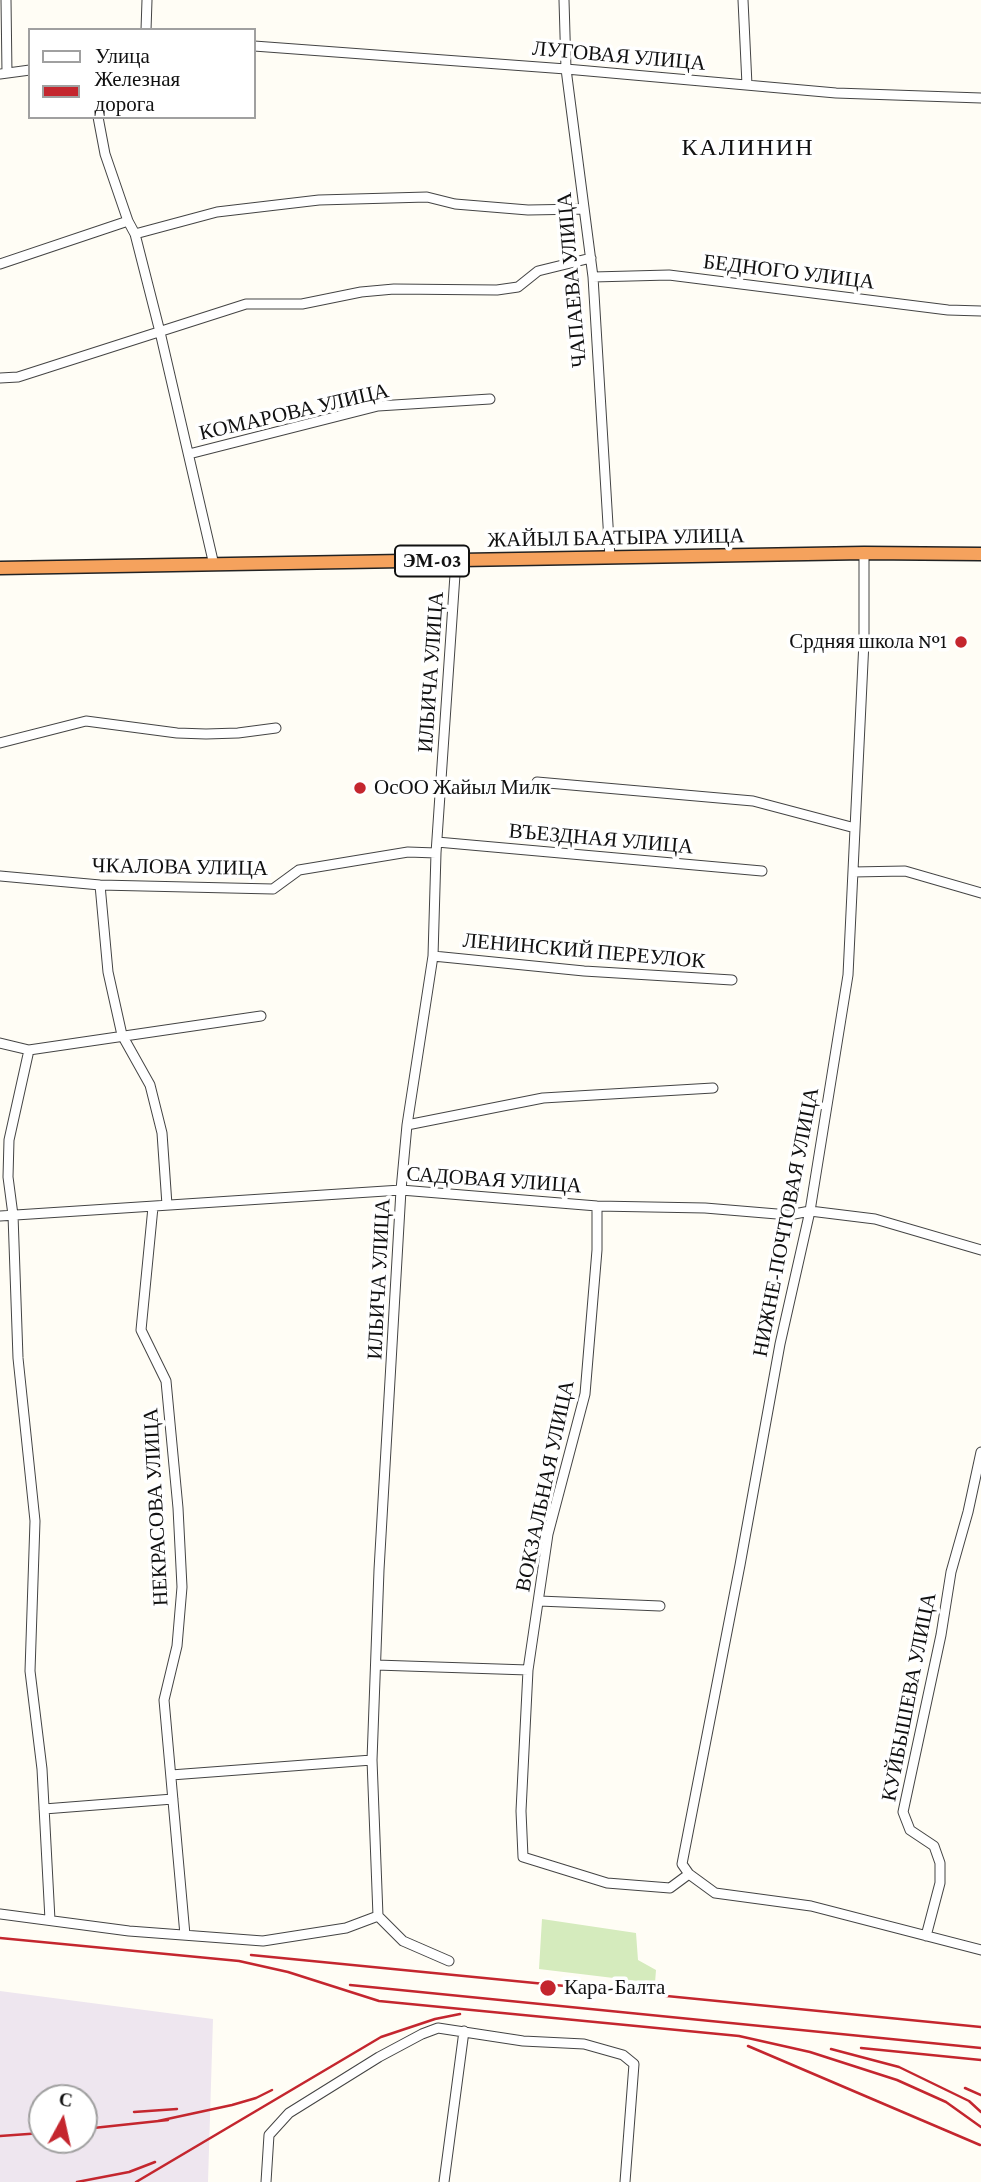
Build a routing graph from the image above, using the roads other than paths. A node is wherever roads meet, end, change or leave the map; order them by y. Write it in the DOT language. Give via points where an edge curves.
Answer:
graph roads {
  1 [pos="6,0"];
  2 [pos="147,0"];
  3 [pos="564,0"];
  4 [pos="743,0"];
  5 [pos="145,28"];
  6 [pos="256,46"];
  7 [pos="566,69"];
  8 [pos="28,70"];
  9 [pos="3,73"];
  10 [pos="747,85"];
  11 [pos="981,98"];
  12 [pos="98,119"];
  13 [pos="584,209"];
  14 [pos="128,221"];
  15 [pos="135,234"];
  16 [pos="591,258"];
  17 [pos="0,264"];
  18 [pos="593,277"];
  19 [pos="981,311"];
  20 [pos="160,332"];
  21 [pos="0,378"];
  22 [pos="490,399"];
  23 [pos="189,454"];
  24 [pos="864,553"];
  25 [pos="981,554"];
  26 [pos="610,558"];
  27 [pos="456,560"];
  28 [pos="214,565"];
  29 [pos="0,568"];
  30 [pos="276,728"];
  31 [pos="0,743"];
  32 [pos="537,782"];
  33 [pos="855,828"];
  34 [pos="437,842"];
  35 [pos="436,853"];
  36 [pos="762,871"];
  37 [pos="853,872"];
  38 [pos="0,876"];
  39 [pos="100,885"];
  40 [pos="981,892"];
  41 [pos="432,956"];
  42 [pos="732,980"];
  43 [pos="261,1016"];
  44 [pos="122,1035"];
  45 [pos="0,1044"];
  46 [pos="29,1050"];
  47 [pos="713,1088"];
  48 [pos="407,1125"];
  49 [pos="401,1190"];
  50 [pos="167,1205"];
  51 [pos="597,1206"];
  52 [pos="153,1207"];
  53 [pos="810,1211"];
  54 [pos="13,1215"];
  55 [pos="0,1216"];
  56 [pos="981,1250"];
  57 [pos="981,1452"];
  58 [pos="538,1601"];
  59 [pos="660,1606"];
  60 [pos="376,1665"];
  61 [pos="528,1670"];
  62 [pos="372,1760"];
  63 [pos="171,1775"];
  64 [pos="173,1799"];
  65 [pos="44,1810"];
  66 [pos="689,1874"];
  67 [pos="0,1914"];
  68 [pos="378,1916"];
  69 [pos="50,1920"];
  70 [pos="185,1935"];
  71 [pos="926,1936"];
  72 [pos="981,1950"];
  73 [pos="449,1961"];
  74 [pos="464,2031"];
  75 [pos="266,2182"];
  76 [pos="444,2182"];
  77 [pos="625,2182"];
  1 -- 9 [label="street"];
  2 -- 5 [label="street"];
  3 -- 7 [label="street, ЧАПАЕВА УЛИЦА"];
  4 -- 10 [label="street"];
  6 -- 7 [label="street, ЛУГОВАЯ УЛИЦА"];
  7 -- 10 [label="street, ЛУГОВАЯ УЛИЦА"];
  7 -- 13 [label="street, ЧАПАЕВА УЛИЦА"];
  8 -- 9 [label="street"];
  10 -- 11 [label="street, ЛУГОВАЯ УЛИЦА"];
  12 -- 14 [label="street"];
  13 -- 15 [label="street" via="528,210 427,197 319,200 218,212"];
  13 -- 16 [label="street, ЧАПАЕВА УЛИЦА"];
  14 -- 15 [label="street"];
  14 -- 17 [label="street"];
  15 -- 20 [label="street"];
  16 -- 18 [label="street, ЧАПАЕВА УЛИЦА"];
  16 -- 20 [label="street" via="538,271 518,287 394,289 302,304 246,304"];
  18 -- 19 [label="street, БЕДНОГО УЛИЦА" via="669,275"];
  18 -- 26 [label="street, ЧАПАЕВА УЛИЦА"];
  20 -- 21 [label="street" via="18,377"];
  20 -- 23 [label="street"];
  22 -- 23 [label="street, КОМАРОВА УЛИЦА" via="378,406"];
  23 -- 28 [label="street"];
  24 -- 25 [label="highway, ЖАЙЫЛ БААТЫРА УЛИЦА / ЭМ-03"];
  24 -- 26 [label="highway, ЖАЙЫЛ БААТЫРА УЛИЦА / ЭМ-03"];
  24 -- 33 [label="street, НИЖНЕ-ПОЧТОВАЯ УЛИЦА"];
  26 -- 27 [label="highway, ЖАЙЫЛ БААТЫРА УЛИЦА / ЭМ-03"];
  27 -- 28 [label="highway, ЖАЙЫЛ БААТЫРА УЛИЦА / ЭМ-03"];
  27 -- 34 [label="street, ИЛЬИЧА УЛИЦА"];
  28 -- 29 [label="highway, ЖАЙЫЛ БААТЫРА УЛИЦА / ЭМ-03"];
  30 -- 31 [label="street" via="177,733 86,721"];
  32 -- 33 [label="street" via="753,802"];
  33 -- 37 [label="street, НИЖНЕ-ПОЧТОВАЯ УЛИЦА"];
  34 -- 35 [label="street, ИЛЬИЧА УЛИЦА"];
  34 -- 36 [label="street, ВЪЕЗДНАЯ УЛИЦА"];
  35 -- 39 [label="street, ЧКАЛОВА УЛИЦА" via="408,852 299,870 273,889"];
  35 -- 41 [label="street, ИЛЬИЧА УЛИЦА"];
  37 -- 40 [label="street" via="905,870"];
  37 -- 53 [label="street, НИЖНЕ-ПОЧТОВАЯ УЛИЦА" via="848,975"];
  38 -- 39 [label="street, ЧКАЛОВА УЛИЦА"];
  39 -- 44 [label="street" via="108,972"];
  41 -- 42 [label="street, ЛЕНИНСКИЙ ПЕРЕУЛОК"];
  41 -- 48 [label="street, ИЛЬИЧА УЛИЦА"];
  43 -- 44 [label="street"];
  44 -- 46 [label="street"];
  44 -- 50 [label="street" via="153,1097 162,1133"];
  45 -- 46 [label="street"];
  46 -- 54 [label="street" via="9,1139"];
  47 -- 48 [label="street" via="543,1098"];
  48 -- 49 [label="street, ИЛЬИЧА УЛИЦА"];
  49 -- 50 [label="street, САДОВАЯ УЛИЦА"];
  49 -- 51 [label="street, САДОВАЯ УЛИЦА"];
  49 -- 60 [label="street, ИЛЬИЧА УЛИЦА"];
  50 -- 52 [label="street, САДОВАЯ УЛИЦА"];
  51 -- 53 [label="street, САДОВАЯ УЛИЦА"];
  51 -- 58 [label="street, ВОКЗАЛЬНАЯ УЛИЦА" via="586,1394 548,1534"];
  52 -- 54 [label="street, САДОВАЯ УЛИЦА"];
  52 -- 63 [label="street, НЕКРАСОВА УЛИЦА" via="141,1330 166,1381 183,1587 177,1646 164,1700"];
  53 -- 56 [label="street, САДОВАЯ УЛИЦА" via="874,1219"];
  53 -- 66 [label="street, НИЖНЕ-ПОЧТОВАЯ УЛИЦА" via="780,1344 682,1864"];
  54 -- 55 [label="street, САДОВАЯ УЛИЦА"];
  54 -- 65 [label="street" via="18,1358 35,1521 30,1671"];
  57 -- 71 [label="street, КУЙБЫШЕВА УЛИЦА" via="951,1572 903,1812 910,1830 934,1846 940,1863 940,1883"];
  58 -- 59 [label="street"];
  58 -- 61 [label="street, ВОКЗАЛЬНАЯ УЛИЦА"];
  60 -- 61 [label="street"];
  60 -- 62 [label="street, ИЛЬИЧА УЛИЦА"];
  61 -- 66 [label="street, ВОКЗАЛЬНАЯ УЛИЦА" via="523,1857 607,1883 670,1888"];
  62 -- 63 [label="street"];
  62 -- 68 [label="street, ИЛЬИЧА УЛИЦА"];
  63 -- 64 [label="street, НЕКРАСОВА УЛИЦА"];
  64 -- 65 [label="street"];
  64 -- 70 [label="street, НЕКРАСОВА УЛИЦА"];
  65 -- 69 [label="street"];
  66 -- 71 [label="street" via="715,1893 811,1906"];
  67 -- 69 [label="street"];
  68 -- 70 [label="street" via="346,1928 263,1941"];
  68 -- 73 [label="street" via="403,1941"];
  69 -- 70 [label="street"];
  71 -- 72 [label="street"];
  74 -- 75 [label="street" via="438,2028 422,2034 289,2113 269,2134"];
  74 -- 76 [label="street"];
  74 -- 77 [label="street" via="523,2041 584,2044 623,2055 634,2064"];
}
